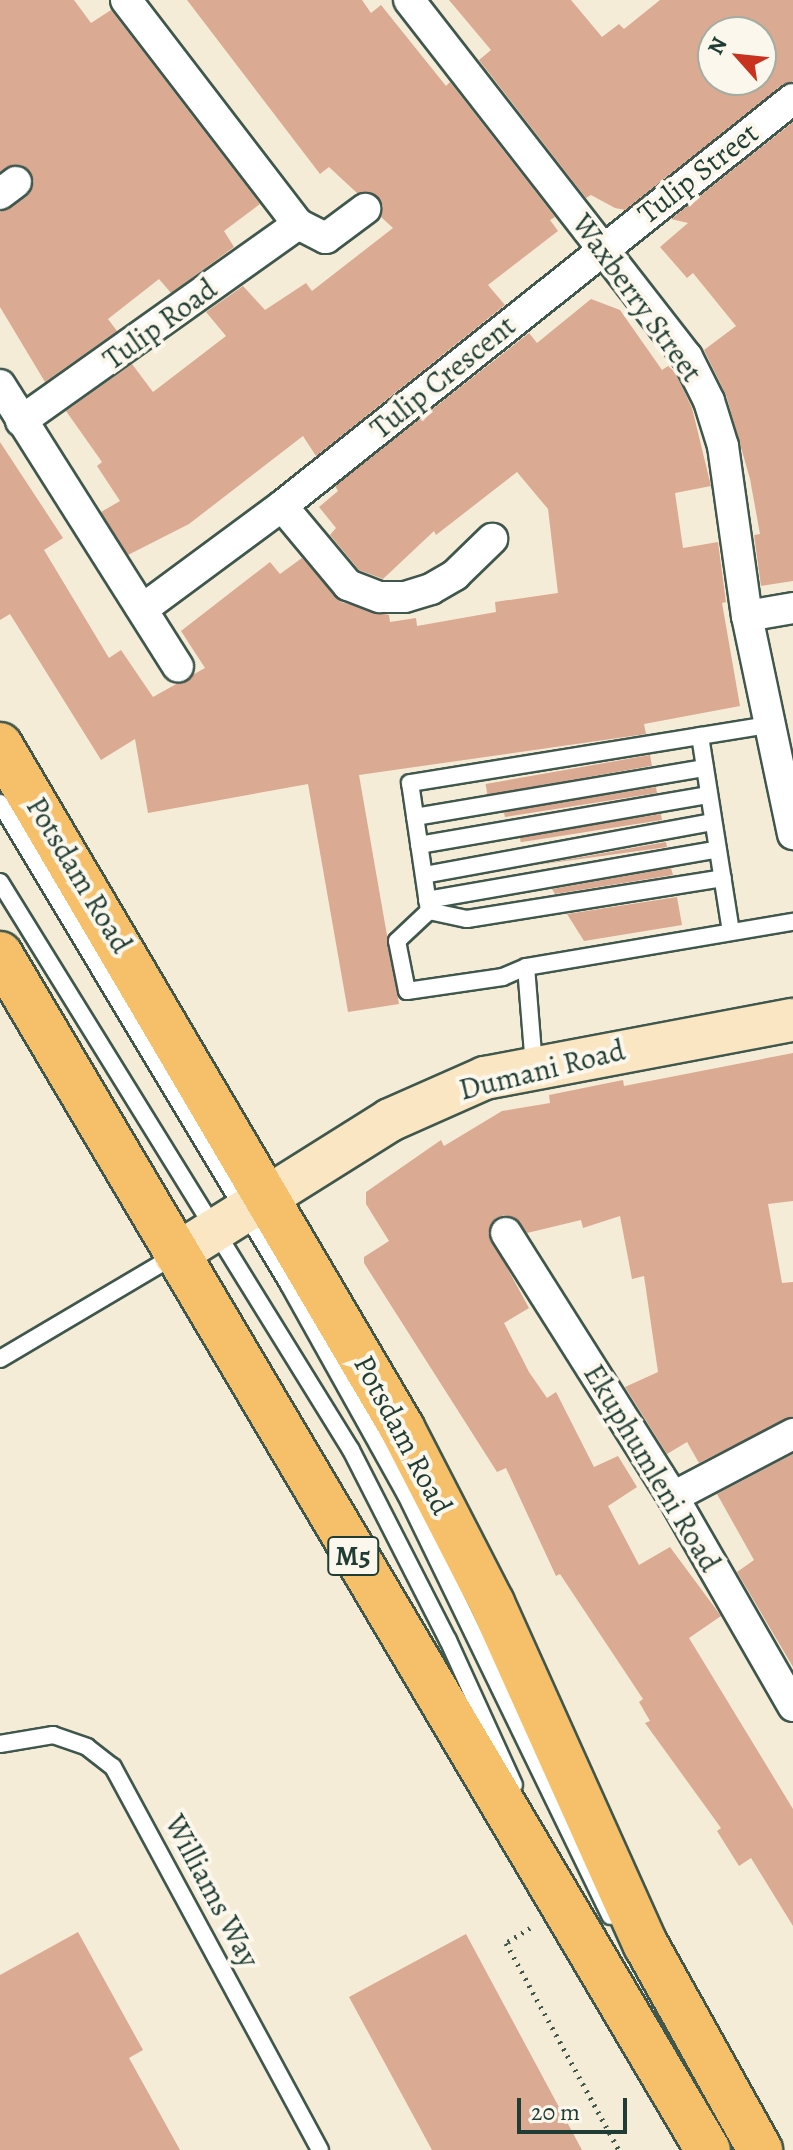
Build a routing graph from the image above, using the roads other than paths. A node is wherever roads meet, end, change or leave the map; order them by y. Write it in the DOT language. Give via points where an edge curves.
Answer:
graph roads {
  1 [pos="126,0"];
  2 [pos="409,0"];
  3 [pos="793,99"];
  4 [pos="365,209"];
  5 [pos="298,224"];
  6 [pos="603,248"];
  7 [pos="0,385"];
  8 [pos="21,421"];
  9 [pos="282,506"];
  10 [pos="492,539"];
  11 [pos="144,608"];
  12 [pos="793,608"];
  13 [pos="747,616"];
  14 [pos="178,667"];
  15 [pos="773,724"];
  16 [pos="700,736"];
  17 [pos="0,745"];
  18 [pos="705,768"];
  19 [pos="709,795"];
  20 [pos="0,803"];
  21 [pos="415,817"];
  22 [pos="713,822"];
  23 [pos="793,834"];
  24 [pos="419,845"];
  25 [pos="718,849"];
  26 [pos="424,875"];
  27 [pos="723,878"];
  28 [pos="0,882"];
  29 [pos="428,906"];
  30 [pos="793,922"];
  31 [pos="731,931"];
  32 [pos="0,954"];
  33 [pos="526,967"];
  34 [pos="793,1020"];
  35 [pos="534,1066"];
  36 [pos="243,1214"];
  37 [pos="506,1233"];
  38 [pos="175,1255"];
  39 [pos="0,1359"];
  40 [pos="793,1434"];
  41 [pos="673,1497"];
  42 [pos="791,1697"];
  43 [pos="0,1744"];
  44 [pos="530,1857"];
  45 [pos="643,1978"];
  46 [pos="320,2150"];
  47 [pos="708,2150"];
  48 [pos="760,2150"];
  1 -- 5 [label="street"];
  2 -- 6 [label="street, Waxberry Street"];
  3 -- 6 [label="street, Tulip Street"];
  4 -- 5 [label="street" via="326,238"];
  5 -- 8 [label="street, Tulip Road"];
  6 -- 9 [label="street, Tulip Crescent"];
  6 -- 13 [label="street, Waxberry Street" via="687,357 709,401 723,446"];
  7 -- 8 [label="street"];
  8 -- 11 [label="street"];
  9 -- 10 [label="street" via="348,585 380,597 431,589 455,575"];
  9 -- 11 [label="street, Tulip Crescent"];
  11 -- 14 [label="street"];
  12 -- 13 [label="street"];
  13 -- 15 [label="street, Waxberry Street"];
  15 -- 16 [label="lane"];
  15 -- 23 [label="street, Waxberry Street"];
  16 -- 18 [label="lane"];
  16 -- 21 [label="lane" via="410,783"];
  17 -- 36 [label="main road, Potsdam Road"];
  18 -- 19 [label="lane"];
  18 -- 21 [label="lane"];
  19 -- 22 [label="lane"];
  19 -- 24 [label="lane"];
  20 -- 36 [label="lane"];
  21 -- 24 [label="lane"];
  22 -- 25 [label="lane"];
  22 -- 26 [label="lane"];
  24 -- 26 [label="lane"];
  25 -- 27 [label="lane"];
  25 -- 29 [label="lane"];
  26 -- 29 [label="lane"];
  27 -- 29 [label="lane" via="467,919"];
  27 -- 31 [label="lane"];
  28 -- 36 [label="lane"];
  29 -- 33 [label="lane" via="397,941 407,991 503,977"];
  30 -- 31 [label="lane"];
  31 -- 33 [label="lane"];
  32 -- 38 [label="main road, M5"];
  33 -- 35 [label="lane"];
  34 -- 35 [label="street, Dumani Road"];
  35 -- 36 [label="street, Dumani Road" via="485,1078 390,1120"];
  36 -- 38 [label="street, Dumani Road"];
  36 -- 44 [label="lane" via="522,1805"];
  36 -- 45 [label="lane" via="406,1495"];
  36 -- 48 [label="main road, Potsdam Road" via="409,1442 492,1603 646,1945"];
  37 -- 41 [label="street, Ekuphumleni Road"];
  38 -- 39 [label="lane"];
  38 -- 44 [label="main road, M5"];
  40 -- 41 [label="street"];
  41 -- 42 [label="street, Ekuphumleni Road"];
  43 -- 46 [label="lane, Williams Way" via="53,1735 87,1747 113,1767"];
  44 -- 47 [label="main road, M5"];
}
